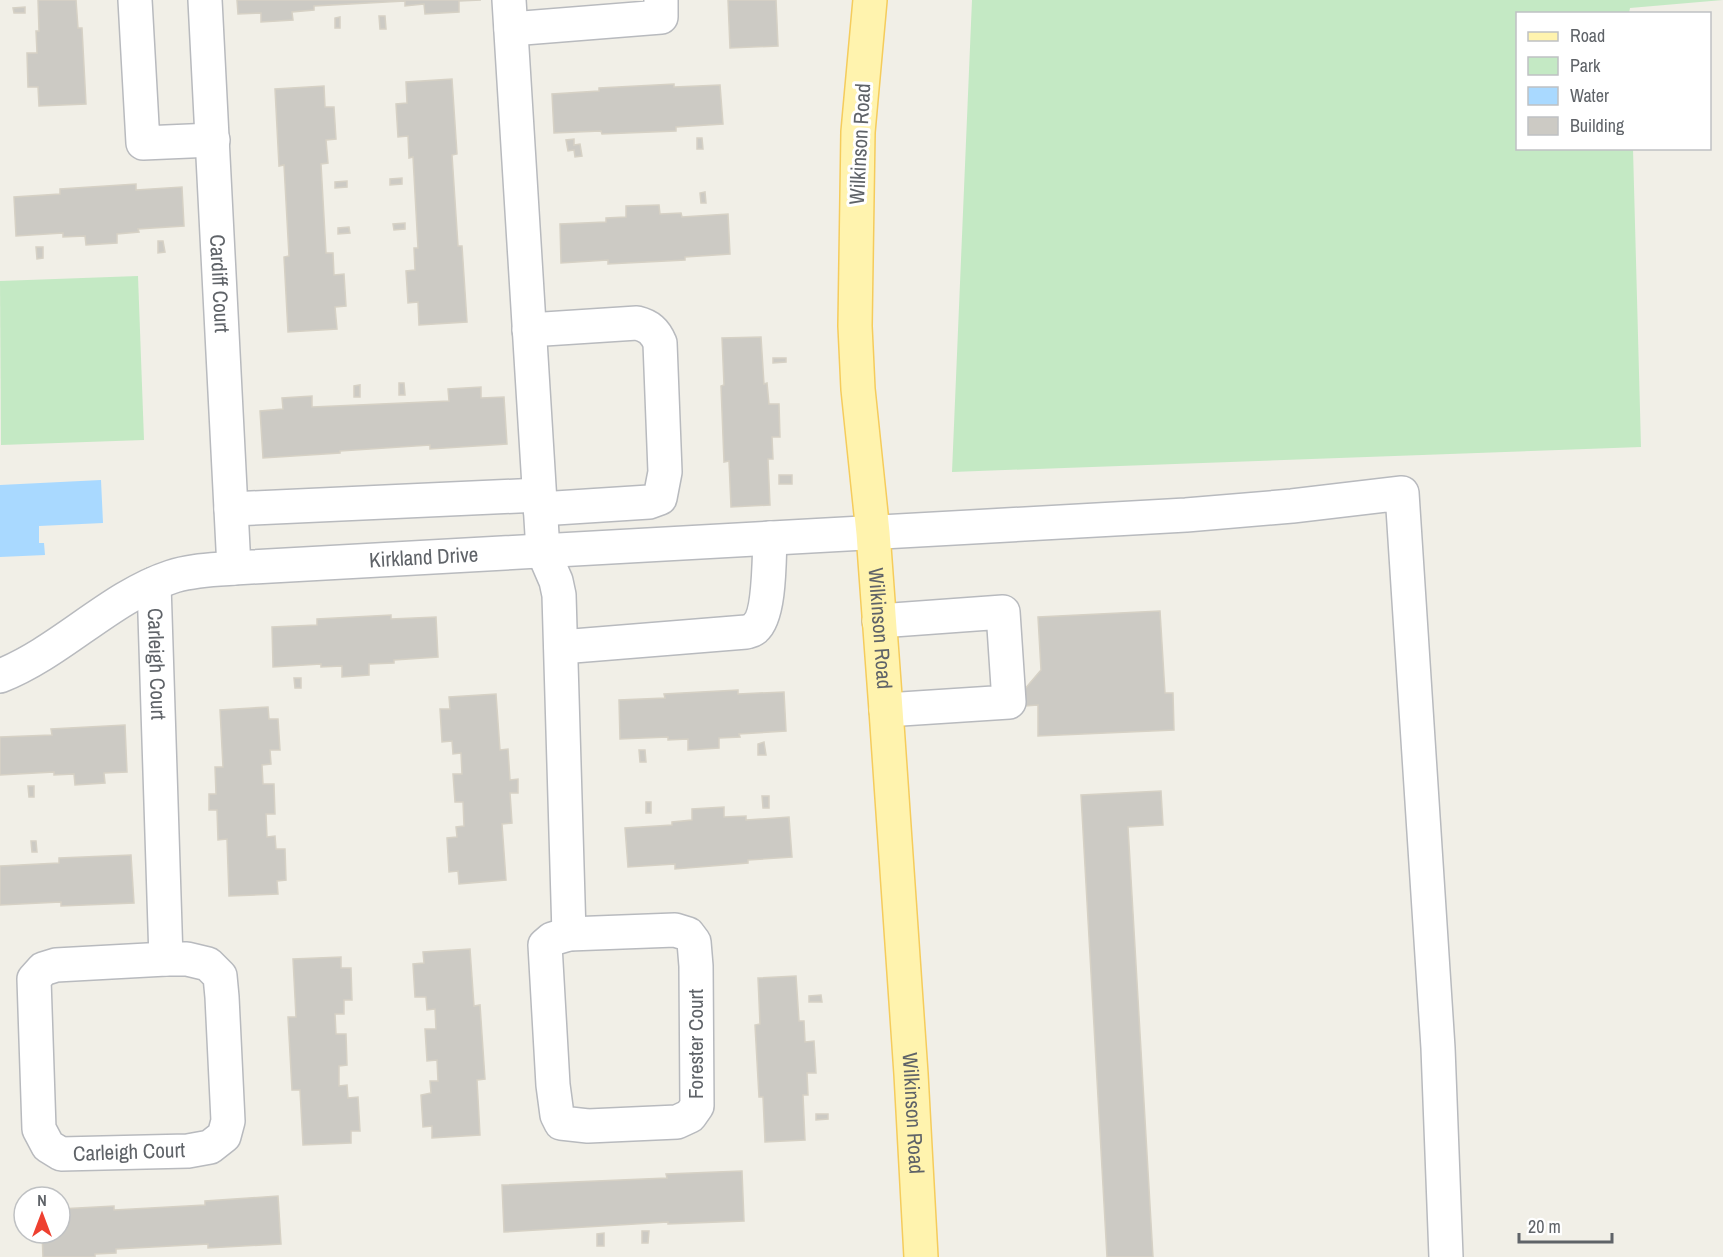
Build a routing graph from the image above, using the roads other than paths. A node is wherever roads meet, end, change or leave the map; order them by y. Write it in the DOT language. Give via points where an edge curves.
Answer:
graph roads {
  1 [pos="135,0"];
  2 [pos="205,0"];
  3 [pos="661,0"];
  4 [pos="870,0"];
  5 [pos="510,14"];
  6 [pos="213,140"];
  7 [pos="529,330"];
  8 [pos="540,502"];
  9 [pos="231,509"];
  10 [pos="873,532"];
  11 [pos="770,538"];
  12 [pos="543,550"];
  13 [pos="234,567"];
  14 [pos="154,584"];
  15 [pos="879,621"];
  16 [pos="561,647"];
  17 [pos="0,676"];
  18 [pos="886,710"];
  19 [pos="569,934"];
  20 [pos="166,959"];
  21 [pos="921,1257"];
  22 [pos="1446,1257"];
  1 -- 6 [label="street" via="143,143"];
  2 -- 6 [label="street, Cardiff Court"];
  3 -- 5 [label="street" via="661,17"];
  4 -- 10 [label="main road, Wilkinson Road" via="858,132 855,326"];
  5 -- 7 [label="street"];
  6 -- 9 [label="street, Cardiff Court"];
  7 -- 8 [label="street"];
  7 -- 8 [label="street" via="637,323 656,333 660,343 665,472 660,498 649,502"];
  8 -- 9 [label="street"];
  8 -- 12 [label="street"];
  9 -- 13 [label="street, Cardiff Court"];
  10 -- 11 [label="street, Kirkland Drive"];
  10 -- 15 [label="main road, Wilkinson Road"];
  10 -- 22 [label="street, Kirkland Drive" via="1186,514 1402,493 1438,1048"];
  11 -- 12 [label="street, Kirkland Drive"];
  11 -- 16 [label="street" via="765,603 755,628 746,632"];
  12 -- 13 [label="street, Kirkland Drive"];
  12 -- 16 [label="street" via="559,595"];
  13 -- 14 [label="street, Kirkland Drive" via="189,572"];
  14 -- 17 [label="street, Kirkland Drive" via="24,667"];
  14 -- 20 [label="street, Carleigh Court"];
  15 -- 18 [label="main road, Wilkinson Road"];
  15 -- 18 [label="street" via="1003,612 1004,624 1009,702"];
  16 -- 19 [label="street"];
  18 -- 21 [label="main road, Wilkinson Road"];
  19 -- 19 [label="street, Forester Court" via="675,930 688,934 694,942 697,1106 690,1116 677,1122 588,1126 561,1123 553,1085 545,945"];
  20 -- 20 [label="street, Carleigh Court" via="208,964 219,976 228,1121 224,1136 210,1147 188,1151 61,1154 48,1146 39,1129 34,979 43,969 56,965"];
}
